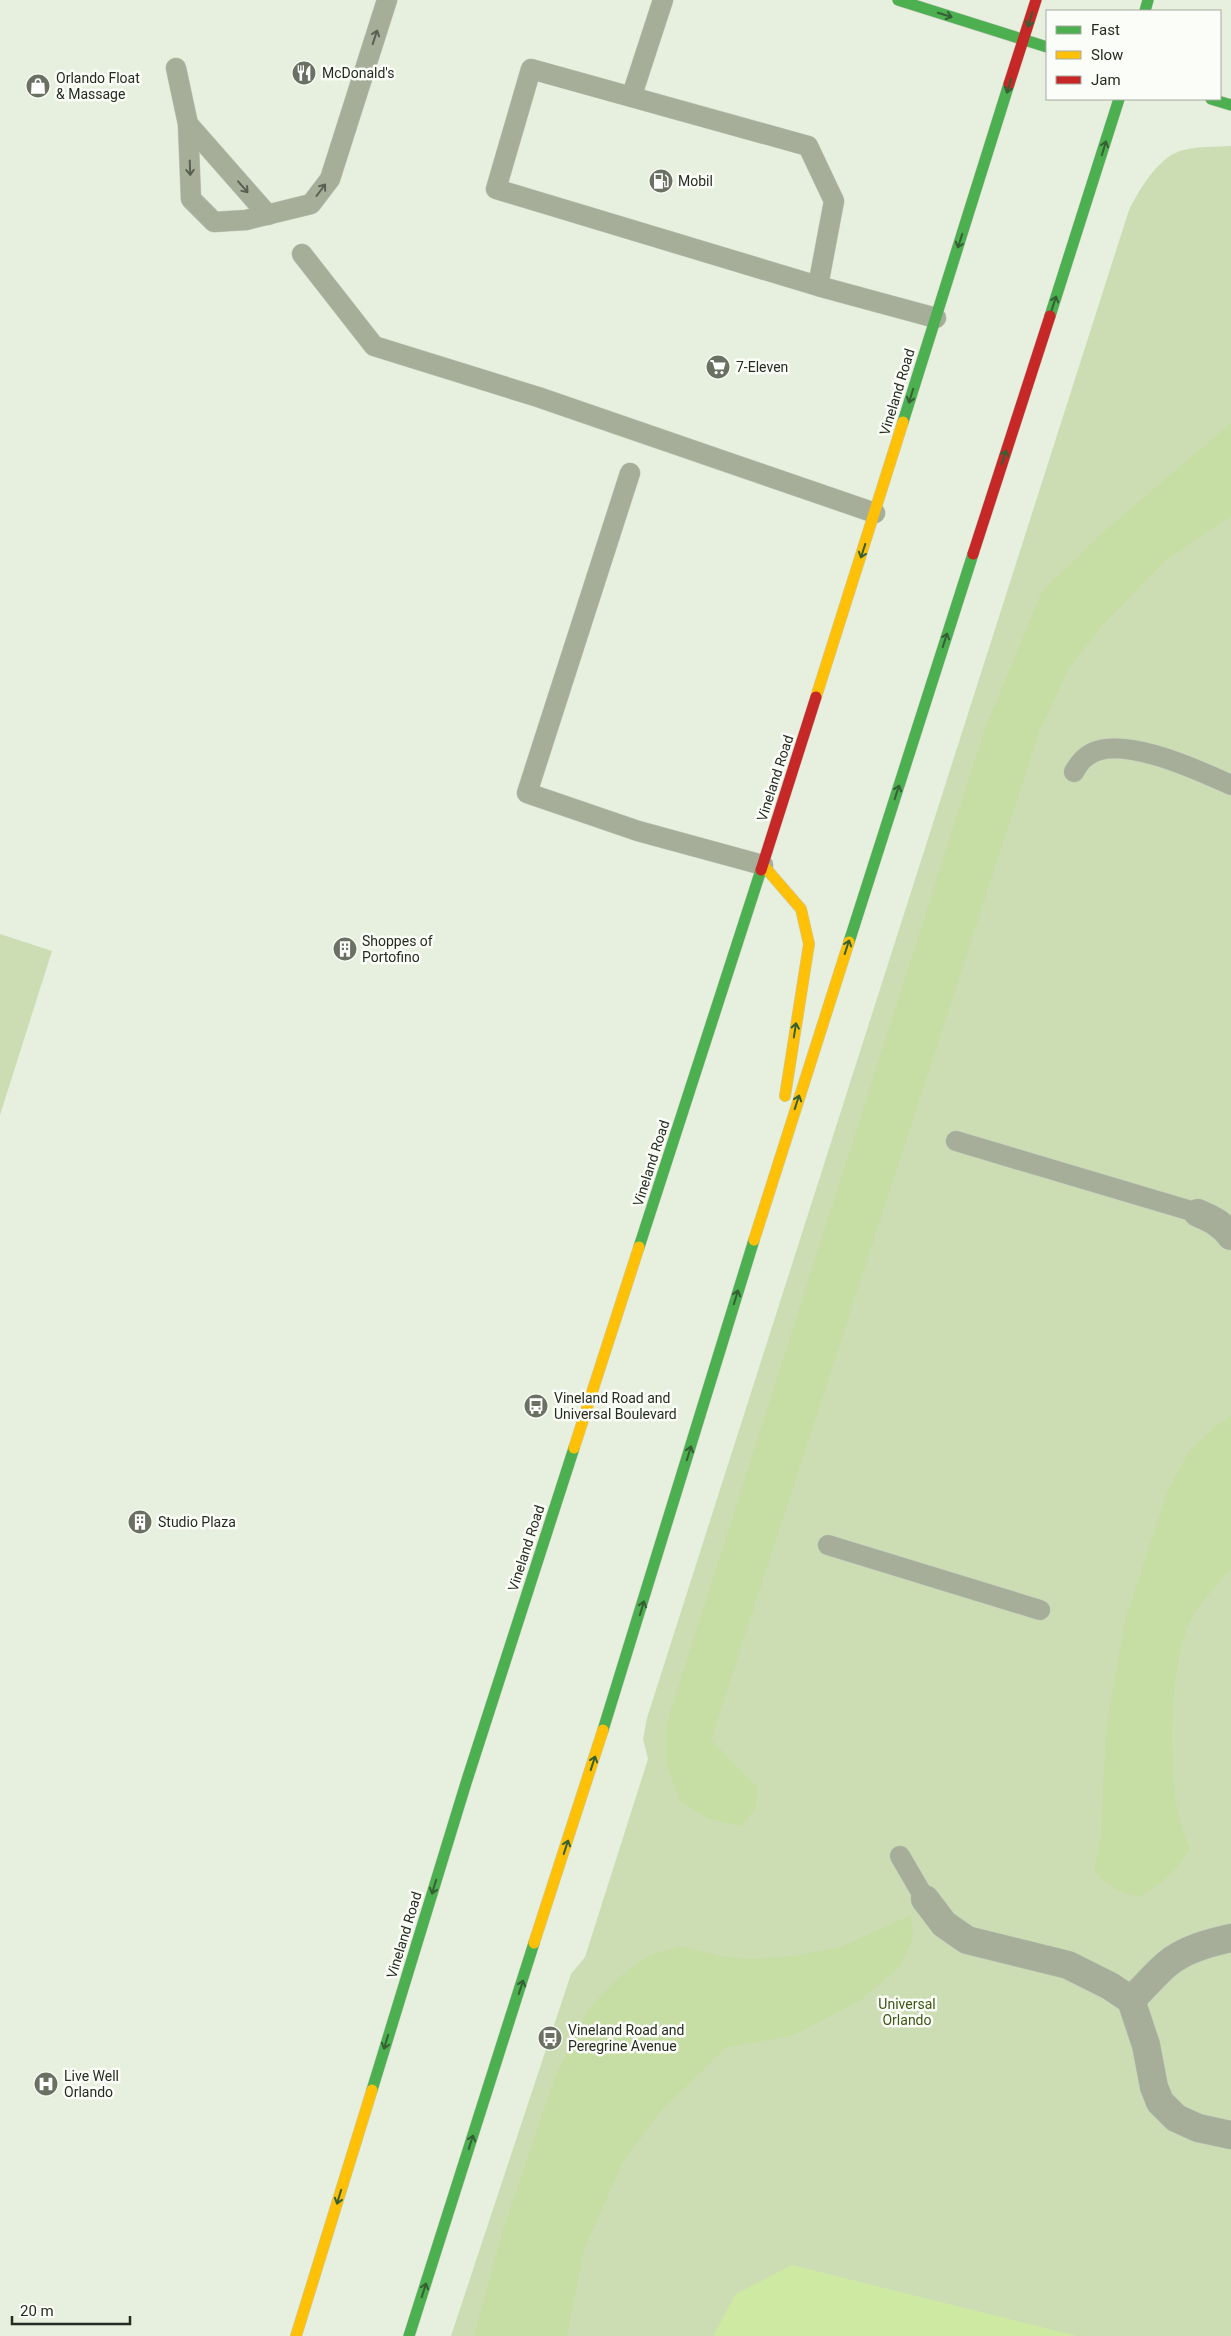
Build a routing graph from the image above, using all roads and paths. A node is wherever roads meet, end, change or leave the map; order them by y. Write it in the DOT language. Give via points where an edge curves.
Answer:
graph roads {
  1 [pos="387,0"];
  2 [pos="663,0"];
  3 [pos="898,0"];
  4 [pos="1036,0"];
  5 [pos="1024,39"];
  6 [pos="1046,47"];
  7 [pos="176,68"];
  8 [pos="632,95"];
  9 [pos="1119,100"];
  10 [pos="1214,100"];
  11 [pos="1231,105"];
  12 [pos="188,124"];
  13 [pos="268,215"];
  14 [pos="302,254"];
  15 [pos="818,286"];
  16 [pos="936,318"];
  17 [pos="630,473"];
  18 [pos="875,513"];
  19 [pos="1074,772"];
  20 [pos="1231,785"];
  21 [pos="763,865"];
  22 [pos="956,1141"];
  23 [pos="772,1182"];
  24 [pos="1198,1214"];
  25 [pos="1231,1236"];
  26 [pos="828,1545"];
  27 [pos="1040,1610"];
  28 [pos="900,1856"];
  29 [pos="925,1899"];
  30 [pos="1231,1938"];
  31 [pos="1131,2000"];
  32 [pos="1231,2135"];
  33 [pos="296,2336"];
  34 [pos="409,2336"];
  13 -- 1 [label="lane, one-way" via="311,204 330,179"];
  2 -- 8 [label="lane"];
  3 -- 5 [label="main road, one-way"];
  4 -- 5 [label="main road, Vineland Road, one-way"];
  5 -- 6 [label="main road"];
  5 -- 16 [label="main road, Vineland Road, one-way"];
  7 -- 12 [label="lane"];
  8 -- 15 [label="lane" via="808,146 834,201"];
  8 -- 15 [label="lane" via="531,69 496,189"];
  23 -- 9 [label="main road, one-way"];
  10 -- 11 [label="main road"];
  12 -- 13 [label="lane, one-way"];
  12 -- 13 [label="lane, one-way" via="191,200 214,222"];
  14 -- 18 [label="lane" via="374,346 538,397"];
  15 -- 16 [label="lane"];
  16 -- 18 [label="main road, Vineland Road, one-way"];
  17 -- 21 [label="lane" via="527,793 638,831"];
  18 -- 21 [label="main road, Vineland Road, one-way"];
  19 -- 20 [label="lane" via="1086,756 1109,748 1135,749 1195,768"];
  23 -- 21 [label="main road, one-way" via="809,944 801,909"];
  21 -- 33 [label="main road, Vineland Road, one-way" via="466,1783"];
  22 -- 24 [label="lane"];
  34 -- 23 [label="main road, one-way" via="632,1641"];
  24 -- 25 [label="street" via="1215,1220"];
  26 -- 27 [label="lane"];
  28 -- 29 [label="lane"];
  29 -- 31 [label="street" via="944,1924 966,1940 1068,1965"];
  30 -- 31 [label="street" via="1200,1947 1167,1964"];
  31 -- 32 [label="street" via="1160,2102 1176,2118 1198,2128"];
}
